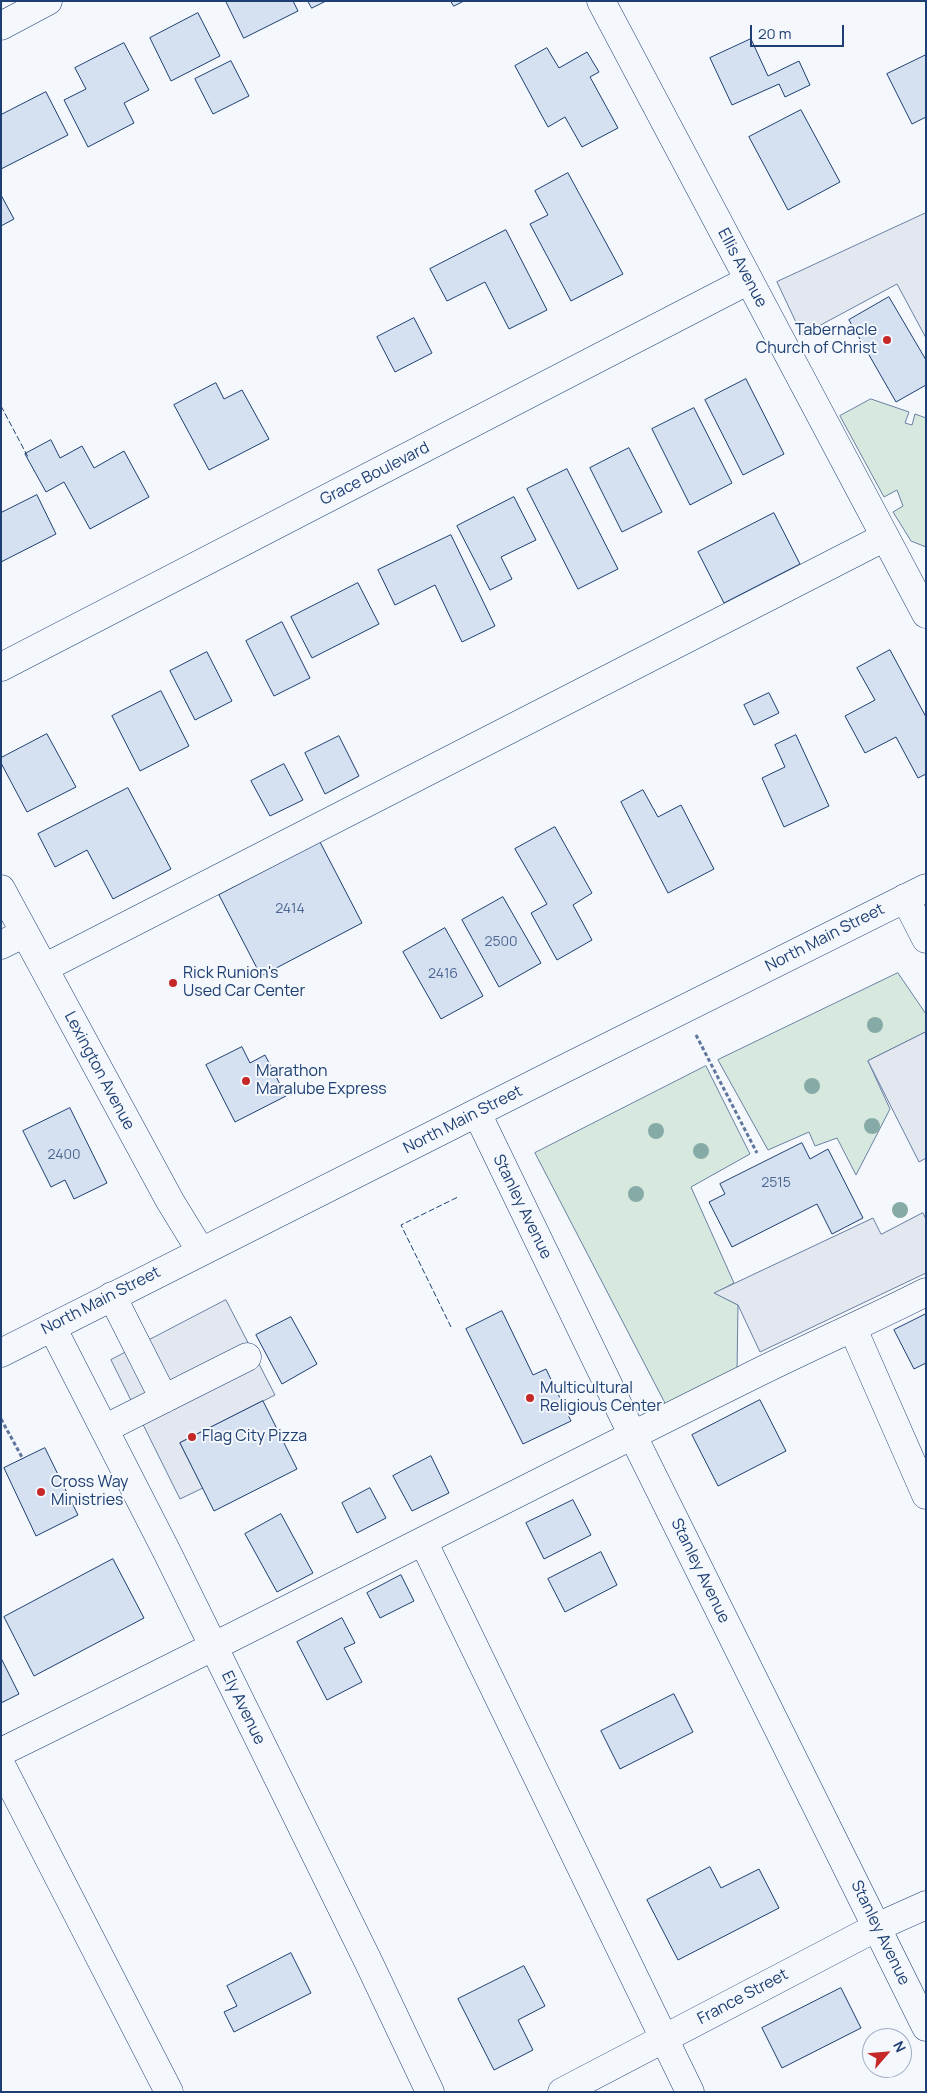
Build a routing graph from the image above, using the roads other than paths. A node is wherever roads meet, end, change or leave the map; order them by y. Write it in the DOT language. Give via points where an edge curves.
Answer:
graph roads {
  1 [pos="48,1"];
  2 [pos="601,1"];
  3 [pos="1,26"];
  4 [pos="749,280"];
  5 [pos="885,537"];
  6 [pos="926,614"];
  7 [pos="1,667"];
  8 [pos="1,889"];
  9 [pos="916,893"];
  10 [pos="25,933"];
  11 [pos="926,939"];
  12 [pos="1,945"];
  13 [pos="44,968"];
  14 [pos="477,1113"];
  15 [pos="200,1250"];
  16 [pos="926,1292"];
  17 [pos="112,1296"];
  18 [pos="52,1327"];
  19 [pos="853,1329"];
  20 [pos="1,1353"];
  21 [pos="247,1357"];
  22 [pos="164,1399"];
  23 [pos="104,1429"];
  24 [pos="633,1436"];
  25 [pos="926,1495"];
  26 [pos="423,1542"];
  27 [pos="213,1648"];
  28 [pos="1,1752"];
  29 [pos="1,1765"];
  30 [pos="926,1905"];
  31 [pos="877,1926"];
  32 [pos="926,2027"];
  33 [pos="664,2040"];
  34 [pos="169,2092"];
  35 [pos="430,2092"];
  36 [pos="562,2092"];
  37 [pos="690,2092"];
  1 -- 3 [label="street"];
  2 -- 4 [label="street, Ellis Avenue"];
  4 -- 5 [label="street, Ellis Avenue"];
  4 -- 7 [label="street, Grace Boulevard"];
  5 -- 6 [label="street, Ellis Avenue"];
  5 -- 13 [label="street"];
  8 -- 10 [label="street, Lexington Avenue"];
  9 -- 11 [label="street"];
  9 -- 14 [label="street, North Main Street"];
  10 -- 12 [label="street"];
  10 -- 13 [label="street, Lexington Avenue"];
  13 -- 15 [label="street, Lexington Avenue" via="170,1201"];
  14 -- 15 [label="street, North Main Street"];
  14 -- 24 [label="street, Stanley Avenue"];
  15 -- 17 [label="street, North Main Street"];
  16 -- 19 [label="street"];
  17 -- 18 [label="street, North Main Street"];
  17 -- 22 [label="street"];
  18 -- 20 [label="street, North Main Street"];
  18 -- 23 [label="street, Ely Avenue"];
  19 -- 24 [label="street" via="744,1379"];
  19 -- 25 [label="street"];
  21 -- 22 [label="street"];
  22 -- 23 [label="street"];
  23 -- 27 [label="street, Ely Avenue"];
  24 -- 26 [label="street"];
  24 -- 31 [label="street, Stanley Avenue"];
  26 -- 27 [label="street"];
  26 -- 33 [label="street"];
  27 -- 28 [label="street"];
  27 -- 35 [label="street, Ely Avenue"];
  29 -- 34 [label="street"];
  30 -- 31 [label="street, France Street"];
  31 -- 32 [label="street, Stanley Avenue"];
  31 -- 33 [label="street, France Street"];
  33 -- 36 [label="street, France Street"];
  33 -- 37 [label="street"];
}
